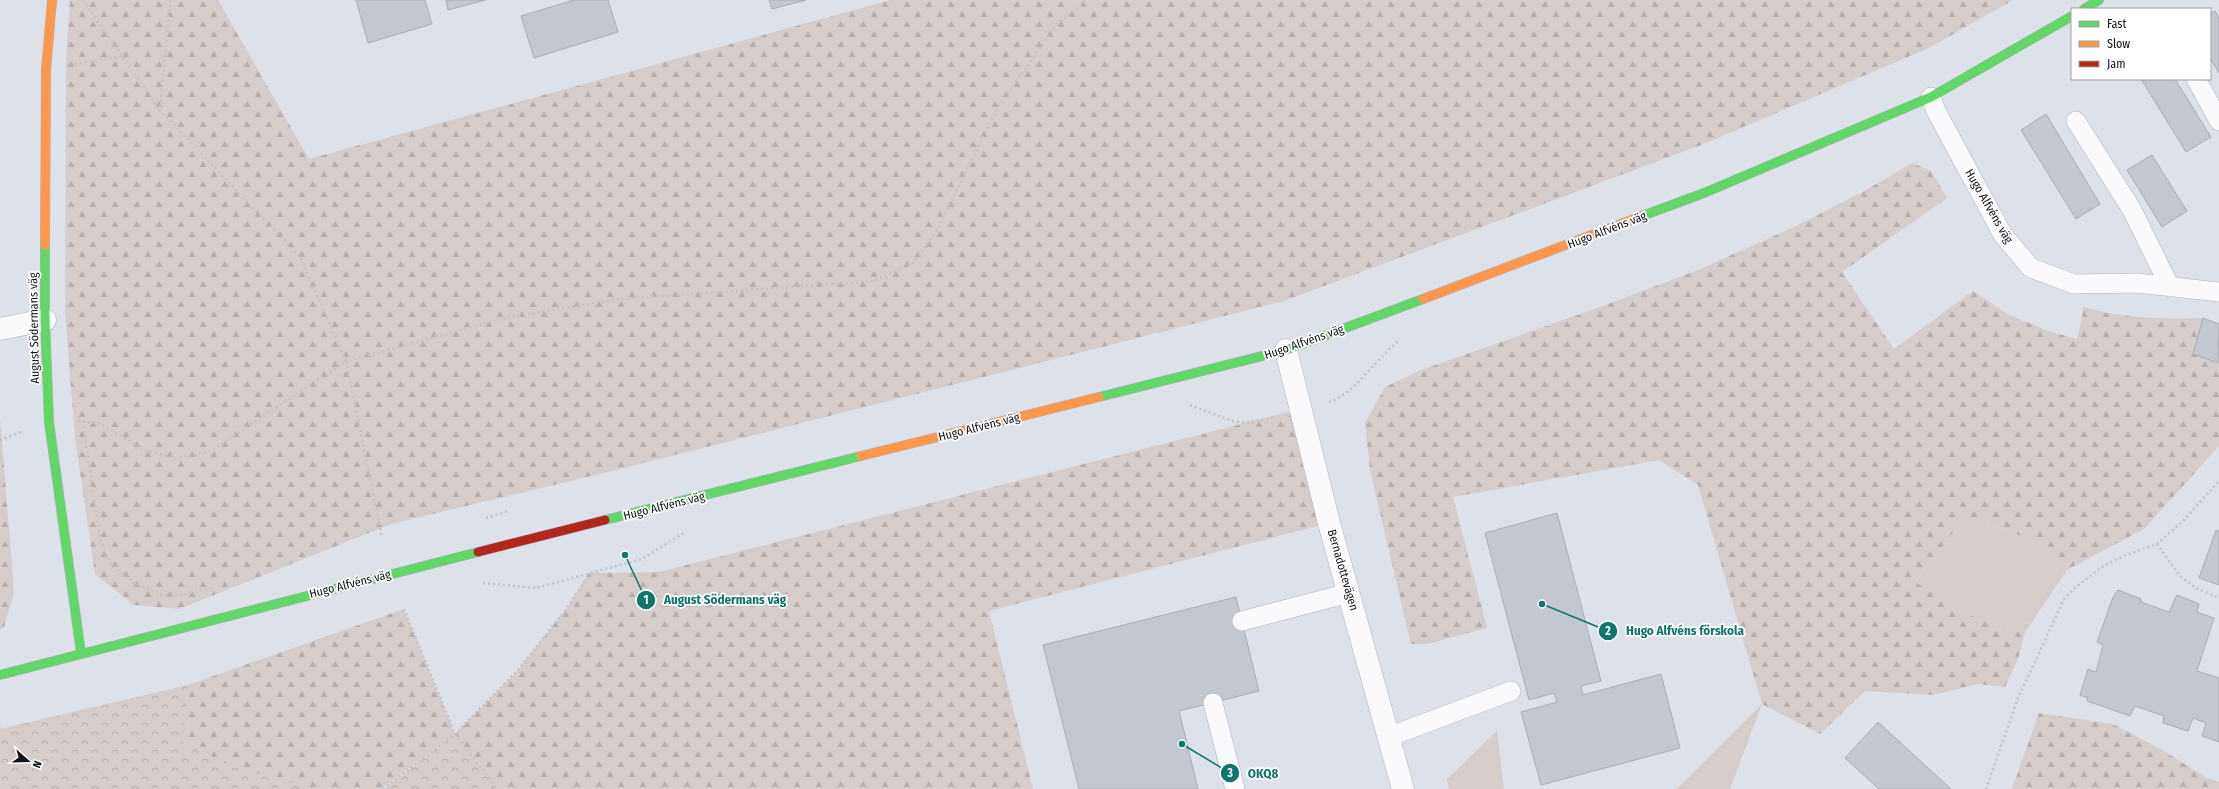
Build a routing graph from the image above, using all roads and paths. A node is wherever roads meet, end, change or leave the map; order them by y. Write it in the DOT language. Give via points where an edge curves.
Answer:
graph roads {
  1 [pos="52,0"];
  2 [pos="83,0"];
  3 [pos="170,0"];
  4 [pos="1088,0"];
  5 [pos="2099,0"];
  6 [pos="2086,8"];
  7 [pos="2071,17"];
  8 [pos="122,56"];
  9 [pos="46,70"];
  10 [pos="2197,80"];
  11 [pos="1931,97"];
  12 [pos="160,110"];
  13 [pos="2219,121"];
  14 [pos="2076,122"];
  15 [pos="2170,287"];
  16 [pos="2219,292"];
  17 [pos="45,320"];
  18 [pos="0,329"];
  19 [pos="1286,350"];
  20 [pos="346,361"];
  21 [pos="83,421"];
  22 [pos="49,422"];
  23 [pos="0,440"];
  24 [pos="2219,481"];
  25 [pos="508,511"];
  26 [pos="480,519"];
  27 [pos="382,538"];
  28 [pos="2157,544"];
  29 [pos="589,574"];
  30 [pos="215,587"];
  31 [pos="1349,593"];
  32 [pos="2219,598"];
  33 [pos="404,609"];
  34 [pos="1242,621"];
  35 [pos="81,653"];
  36 [pos="0,675"];
  37 [pos="1511,691"];
  38 [pos="1213,703"];
  39 [pos="455,734"];
  40 [pos="1388,737"];
  41 [pos="383,789"];
  42 [pos="497,789"];
  43 [pos="1235,789"];
  44 [pos="1403,789"];
  45 [pos="1986,789"];
  1 -- 9 [label="street, August Södermans väg"];
  2 -- 8 [label="path"];
  3 -- 12 [label="path"];
  4 -- 20 [label="path" via="1057,24 998,107 936,232 912,264 874,281 620,298 516,316"];
  5 -- 6 [label="street"];
  7 -- 11 [label="street, Hugo Alfvéns väg"];
  8 -- 9 [label="path"];
  8 -- 12 [label="path"];
  9 -- 17 [label="street, August Södermans väg"];
  10 -- 13 [label="lane"];
  11 -- 15 [label="lane, Hugo Alfvéns väg" via="1936,112 2003,235 2031,268 2074,284 2138,283"];
  11 -- 19 [label="street, Hugo Alfvéns väg" via="1704,193"];
  12 -- 20 [label="path" via="300,257"];
  14 -- 15 [label="lane" via="2132,210"];
  15 -- 16 [label="lane, Hugo Alfvéns väg"];
  17 -- 18 [label="street"];
  17 -- 22 [label="street, August Södermans väg"];
  19 -- 31 [label="street, Bernadottevägen"];
  19 -- 35 [label="street, Hugo Alfvéns väg"];
  20 -- 21 [label="path" via="211,451 176,458 144,450 99,423"];
  20 -- 27 [label="path"];
  21 -- 22 [label="path"];
  21 -- 30 [label="path" via="99,534 113,566 134,584 163,595 177,596"];
  22 -- 23 [label="path"];
  22 -- 35 [label="street, August Södermans väg"];
  24 -- 28 [label="path" via="2182,522"];
  25 -- 26 [label="path"];
  28 -- 32 [label="path" via="2180,576 2196,588"];
  28 -- 45 [label="path" via="2105,565 2064,599 2018,698"];
  29 -- 39 [label="path" via="567,608 518,670"];
  31 -- 34 [label="lane"];
  31 -- 40 [label="street, Bernadottevägen"];
  33 -- 39 [label="path"];
  35 -- 36 [label="street, Hugo Alfvéns väg"];
  37 -- 40 [label="lane"];
  38 -- 43 [label="lane"];
  39 -- 41 [label="path"];
  39 -- 42 [label="path"];
  40 -- 44 [label="street, Bernadottevägen"];
}
